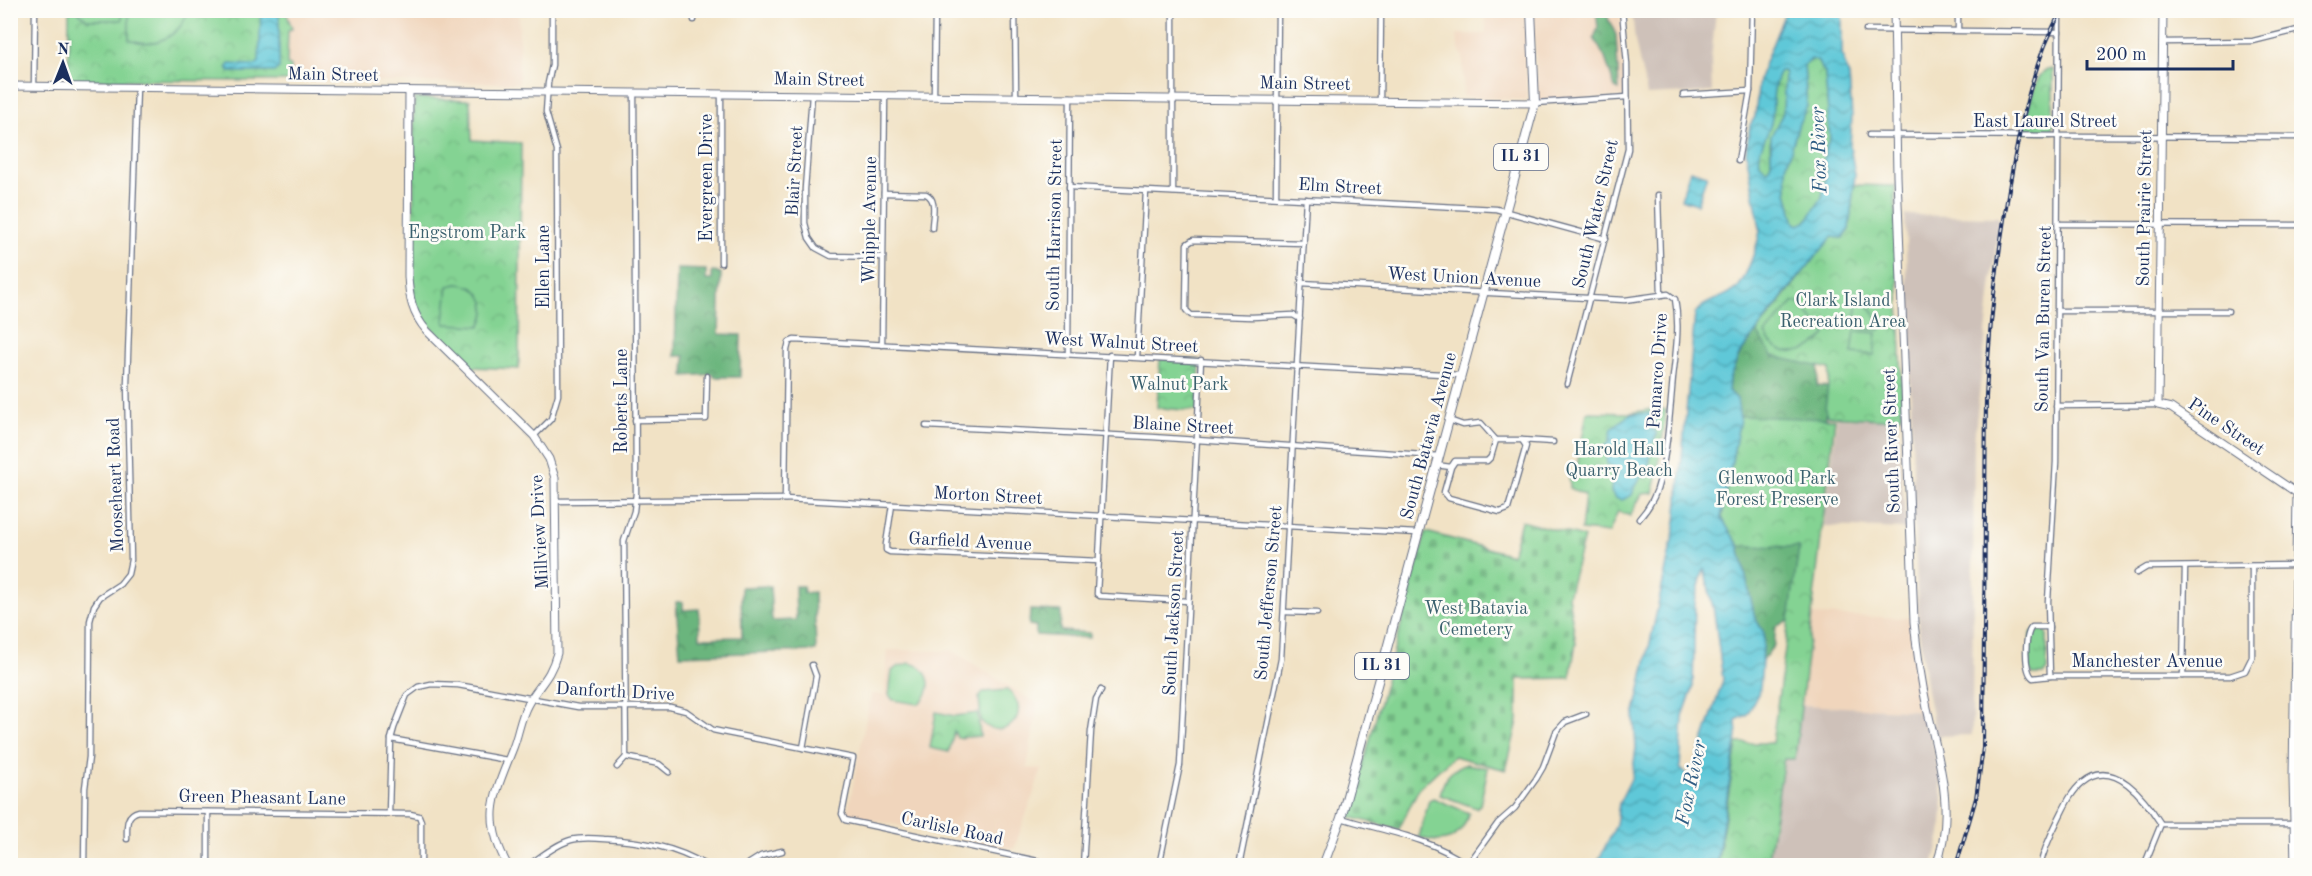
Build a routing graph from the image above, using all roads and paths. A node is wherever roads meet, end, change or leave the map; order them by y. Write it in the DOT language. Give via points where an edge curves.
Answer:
graph roads {
  1 [pos="35,10"];
  2 [pos="552,10"];
  3 [pos="694,10"];
  4 [pos="935,10"];
  5 [pos="1016,10"];
  6 [pos="1173,10"];
  7 [pos="1278,10"];
  8 [pos="1381,10"];
  9 [pos="1531,10"];
  10 [pos="1622,10"];
  11 [pos="1752,10"];
  12 [pos="1894,10"];
  13 [pos="1958,10"];
  14 [pos="2059,10"];
  15 [pos="2163,10"];
  16 [pos="694,20"];
  17 [pos="2301,28"];
  18 [pos="1866,30"];
  19 [pos="1894,30"];
  20 [pos="1958,30"];
  21 [pos="2059,32"];
  22 [pos="2163,42"];
  23 [pos="10,86"];
  24 [pos="34,86"];
  25 [pos="137,88"];
  26 [pos="409,91"];
  27 [pos="1750,91"];
  28 [pos="547,92"];
  29 [pos="634,93"];
  30 [pos="721,94"];
  31 [pos="812,95"];
  32 [pos="934,95"];
  33 [pos="1683,95"];
  34 [pos="885,96"];
  35 [pos="1016,96"];
  36 [pos="1070,97"];
  37 [pos="1627,97"];
  38 [pos="1173,98"];
  39 [pos="1277,99"];
  40 [pos="1380,100"];
  41 [pos="1535,103"];
  42 [pos="1869,135"];
  43 [pos="1896,135"];
  44 [pos="2058,136"];
  45 [pos="2161,136"];
  46 [pos="2301,136"];
  47 [pos="1738,161"];
  48 [pos="1069,187"];
  49 [pos="1146,191"];
  50 [pos="1173,192"];
  51 [pos="884,193"];
  52 [pos="1658,195"];
  53 [pos="1276,197"];
  54 [pos="1306,199"];
  55 [pos="1507,210"];
  56 [pos="2058,224"];
  57 [pos="2160,225"];
  58 [pos="2301,225"];
  59 [pos="932,228"];
  60 [pos="1605,239"];
  61 [pos="1304,243"];
  62 [pos="883,257"];
  63 [pos="721,263"];
  64 [pos="1301,283"];
  65 [pos="1484,292"];
  66 [pos="1660,295"];
  67 [pos="1590,299"];
  68 [pos="2057,311"];
  69 [pos="2159,311"];
  70 [pos="2228,311"];
  71 [pos="1300,319"];
  72 [pos="882,345"];
  73 [pos="1068,353"];
  74 [pos="1110,355"];
  75 [pos="1137,357"];
  76 [pos="1201,360"];
  77 [pos="1298,365"];
  78 [pos="1461,375"];
  79 [pos="706,376"];
  80 [pos="1567,384"];
  81 [pos="2158,405"];
  82 [pos="2056,406"];
  83 [pos="635,420"];
  84 [pos="1449,420"];
  85 [pos="926,426"];
  86 [pos="1105,435"];
  87 [pos="534,436"];
  88 [pos="1197,440"];
  89 [pos="1496,440"];
  90 [pos="1522,440"];
  91 [pos="1553,442"];
  92 [pos="1293,446"];
  93 [pos="1439,456"];
  94 [pos="1436,465"];
  95 [pos="1451,467"];
  96 [pos="2299,493"];
  97 [pos="785,499"];
  98 [pos="635,500"];
  99 [pos="556,501"];
  100 [pos="892,505"];
  101 [pos="1101,516"];
  102 [pos="1639,519"];
  103 [pos="1192,520"];
  104 [pos="1289,526"];
  105 [pos="1417,533"];
  106 [pos="1099,561"];
  107 [pos="2296,565"];
  108 [pos="2252,566"];
  109 [pos="2185,567"];
  110 [pos="2137,573"];
  111 [pos="1188,601"];
  112 [pos="1285,612"];
  113 [pos="1317,613"];
  114 [pos="2298,626"];
  115 [pos="2049,627"];
  116 [pos="812,664"];
  117 [pos="2050,676"];
  118 [pos="2183,676"];
  119 [pos="1101,690"];
  120 [pos="531,698"];
  121 [pos="626,708"];
  122 [pos="1586,714"];
  123 [pos="391,739"];
  124 [pos="803,748"];
  125 [pos="626,757"];
  126 [pos="507,760"];
  127 [pos="617,766"];
  128 [pos="669,772"];
  129 [pos="208,812"];
  130 [pos="389,813"];
  131 [pos="842,814"];
  132 [pos="1341,818"];
  133 [pos="2161,824"];
  134 [pos="2294,825"];
  135 [pos="127,839"];
  136 [pos="782,851"];
  137 [pos="2298,857"];
  138 [pos="1465,864"];
  139 [pos="84,866"];
  140 [pos="208,866"];
  141 [pos="421,866"];
  142 [pos="508,866"];
  143 [pos="527,866"];
  144 [pos="707,866"];
  145 [pos="744,866"];
  146 [pos="1060,866"];
  147 [pos="1083,866"];
  148 [pos="1160,866"];
  149 [pos="1239,866"];
  150 [pos="1323,866"];
  151 [pos="1936,866"];
  152 [pos="2040,866"];
  153 [pos="2144,866"];
  154 [pos="2295,866"];
  1 -- 24 [label="street"];
  2 -- 28 [label="street, Ellen Lane" via="552,65"];
  3 -- 16 [label="street"];
  4 -- 32 [label="street"];
  5 -- 35 [label="street"];
  6 -- 38 [label="street"];
  7 -- 39 [label="street"];
  8 -- 40 [label="street"];
  9 -- 41 [label="main road, South Batavia Avenue / IL 31"];
  10 -- 37 [label="street, South Water Street"];
  11 -- 27 [label="street"];
  12 -- 19 [label="main road, South River Street"];
  13 -- 20 [label="street"];
  14 -- 21 [label="street, South Van Buren Street"];
  15 -- 22 [label="main road, South Prairie Street"];
  17 -- 22 [label="street" via="2253,41"];
  18 -- 19 [label="street"];
  19 -- 20 [label="street"];
  19 -- 43 [label="main road, South River Street"];
  20 -- 21 [label="street"];
  21 -- 44 [label="street, South Van Buren Street"];
  22 -- 45 [label="main road, South Prairie Street"];
  23 -- 24 [label="main road, Main Street"];
  24 -- 25 [label="main road, Main Street"];
  25 -- 26 [label="main road, Main Street"];
  25 -- 139 [label="street, Mooseheart Road" via="127,384 131,560 128,574 100,597 90,621"];
  26 -- 28 [label="main road, Main Street"];
  26 -- 87 [label="main road, Millview Drive" via="408,276 412,307 427,331"];
  27 -- 33 [label="street"];
  27 -- 47 [label="street"];
  28 -- 29 [label="main road, Main Street"];
  28 -- 87 [label="street, Ellen Lane" via="547,122 557,151 558,395 551,419"];
  29 -- 30 [label="main road, Main Street"];
  29 -- 83 [label="street, Roberts Lane"];
  30 -- 31 [label="main road, Main Street"];
  30 -- 63 [label="street, Evergreen Drive"];
  31 -- 34 [label="main road, Main Street"];
  31 -- 62 [label="street, Blair Street" via="805,189 809,238 816,248 831,256"];
  32 -- 34 [label="main road, Main Street"];
  32 -- 35 [label="main road, Main Street"];
  34 -- 51 [label="street, Whipple Avenue"];
  35 -- 36 [label="main road, Main Street"];
  36 -- 38 [label="main road, Main Street"];
  36 -- 48 [label="street, South Harrison Street"];
  37 -- 41 [label="street, Main Street"];
  37 -- 60 [label="street, South Water Street" via="1628,149"];
  38 -- 39 [label="main road, Main Street"];
  38 -- 50 [label="street"];
  39 -- 40 [label="main road, Main Street"];
  39 -- 53 [label="street"];
  40 -- 41 [label="main road, Main Street"];
  41 -- 55 [label="main road, South Batavia Avenue / IL 31"];
  42 -- 43 [label="street, East Laurel Street"];
  43 -- 44 [label="street, East Laurel Street"];
  43 -- 151 [label="main road, South River Street" via="1914,622 1946,808"];
  44 -- 45 [label="street, East Laurel Street"];
  44 -- 56 [label="street, South Van Buren Street"];
  45 -- 46 [label="street, East Laurel Street"];
  45 -- 57 [label="main road, South Prairie Street"];
  48 -- 49 [label="street, Elm Street"];
  48 -- 73 [label="street, South Harrison Street"];
  49 -- 50 [label="street, Elm Street"];
  49 -- 75 [label="street"];
  50 -- 53 [label="street, Elm Street"];
  51 -- 59 [label="street" via="931,196"];
  51 -- 62 [label="street, Whipple Avenue"];
  52 -- 66 [label="street, Pamarco Drive"];
  53 -- 54 [label="street, Elm Street"];
  54 -- 55 [label="street, Elm Street"];
  54 -- 61 [label="street, South Jefferson Street"];
  55 -- 60 [label="street, Elm Street"];
  55 -- 65 [label="main road, South Batavia Avenue / IL 31"];
  56 -- 57 [label="street"];
  56 -- 68 [label="street, South Van Buren Street"];
  57 -- 58 [label="street"];
  57 -- 69 [label="main road, South Prairie Street"];
  60 -- 67 [label="street, South Water Street"];
  61 -- 64 [label="street, South Jefferson Street"];
  61 -- 71 [label="street" via="1193,240 1187,244 1186,310 1191,315 1293,315"];
  62 -- 72 [label="street, Whipple Avenue"];
  64 -- 65 [label="street, West Union Avenue"];
  64 -- 71 [label="street, South Jefferson Street"];
  65 -- 67 [label="street, West Union Avenue"];
  65 -- 78 [label="main road, South Batavia Avenue / IL 31"];
  66 -- 67 [label="street, West Union Avenue"];
  66 -- 102 [label="street, Pamarco Drive" via="1668,294 1675,299 1677,311 1672,398 1660,480"];
  67 -- 80 [label="street, South Water Street"];
  68 -- 69 [label="street"];
  68 -- 82 [label="street, South Van Buren Street"];
  69 -- 70 [label="street"];
  69 -- 81 [label="main road, South Prairie Street"];
  71 -- 77 [label="street, South Jefferson Street"];
  72 -- 73 [label="street, West Walnut Street"];
  72 -- 97 [label="street, West Walnut Street" via="789,342"];
  73 -- 74 [label="street, West Walnut Street"];
  74 -- 75 [label="street, West Walnut Street"];
  74 -- 86 [label="street"];
  75 -- 76 [label="street, West Walnut Street"];
  76 -- 77 [label="street, West Walnut Street"];
  76 -- 88 [label="street, South Jackson Street"];
  77 -- 78 [label="street, West Walnut Street"];
  77 -- 92 [label="street, South Jefferson Street"];
  78 -- 84 [label="main road, South Batavia Avenue / IL 31"];
  79 -- 83 [label="street" via="706,419"];
  81 -- 82 [label="street, Pine Street"];
  81 -- 96 [label="main road, Pine Street" via="2171,408"];
  82 -- 115 [label="street, South Van Buren Street"];
  83 -- 98 [label="street, Roberts Lane"];
  84 -- 89 [label="street" via="1463,425 1481,423"];
  84 -- 93 [label="main road, South Batavia Avenue / IL 31"];
  85 -- 86 [label="street, Blaine Street"];
  86 -- 88 [label="street, Blaine Street"];
  86 -- 101 [label="street"];
  87 -- 99 [label="main road, Millview Drive" via="553,468"];
  88 -- 92 [label="street, Blaine Street"];
  88 -- 103 [label="street, South Jackson Street"];
  89 -- 90 [label="street"];
  89 -- 95 [label="street" via="1487,461 1455,461"];
  90 -- 91 [label="street"];
  90 -- 95 [label="street" via="1525,452 1505,511 1446,496"];
  92 -- 93 [label="street, Blaine Street"];
  92 -- 104 [label="street, South Jefferson Street"];
  93 -- 94 [label="main road, South Batavia Avenue / IL 31"];
  94 -- 95 [label="street"];
  94 -- 105 [label="main road, South Batavia Avenue / IL 31"];
  96 -- 107 [label="main road"];
  97 -- 98 [label="street, Morton Street"];
  97 -- 100 [label="street, Morton Street"];
  98 -- 99 [label="street, Morton Street"];
  98 -- 121 [label="street, Roberts Lane" via="624,541"];
  99 -- 120 [label="main road, Millview Drive" via="557,653 549,675"];
  100 -- 101 [label="street, Morton Street"];
  100 -- 106 [label="street, Garfield Avenue" via="886,544 890,552"];
  101 -- 103 [label="street, Morton Street"];
  101 -- 106 [label="street"];
  103 -- 104 [label="street, Morton Street"];
  103 -- 111 [label="street, South Jackson Street"];
  104 -- 105 [label="street, Morton Street"];
  104 -- 112 [label="street, South Jefferson Street"];
  105 -- 132 [label="main road, South Batavia Avenue / IL 31"];
  106 -- 111 [label="street" via="1100,596"];
  107 -- 108 [label="street"];
  107 -- 114 [label="main road"];
  108 -- 109 [label="street"];
  108 -- 118 [label="street, Manchester Avenue" via="2252,657 2245,671 2230,676"];
  109 -- 110 [label="street" via="2147,567"];
  109 -- 118 [label="street"];
  111 -- 148 [label="street, South Jackson Street" via="1180,765"];
  112 -- 113 [label="street"];
  112 -- 149 [label="street, South Jefferson Street" via="1281,659"];
  114 -- 134 [label="main road"];
  115 -- 117 [label="street, South Van Buren Street"];
  115 -- 117 [label="street" via="2032,627 2028,631 2027,671 2033,678"];
  116 -- 124 [label="street" via="816,676"];
  117 -- 118 [label="street, Manchester Avenue"];
  119 -- 147 [label="street" via="1095,699 1091,731"];
  120 -- 121 [label="street, Danforth Drive" via="578,707"];
  120 -- 123 [label="street, Danforth Drive" via="458,685 418,687 407,696"];
  120 -- 126 [label="main road, Millview Drive"];
  121 -- 124 [label="street, Danforth Drive" via="670,707 686,711 713,730"];
  121 -- 125 [label="street, Roberts Lane"];
  122 -- 138 [label="street" via="1565,722 1556,732 1536,779"];
  123 -- 126 [label="street"];
  123 -- 130 [label="street"];
  124 -- 131 [label="street, Danforth Drive" via="853,758"];
  125 -- 127 [label="street"];
  125 -- 128 [label="street" via="660,764"];
  126 -- 142 [label="main road, Millview Drive" via="495,792 493,811 497,842"];
  129 -- 130 [label="street, Green Pheasant Lane"];
  129 -- 135 [label="street, Green Pheasant Lane" via="135,812 128,818"];
  129 -- 140 [label="street"];
  130 -- 141 [label="street, Green Pheasant Lane" via="419,816"];
  131 -- 146 [label="street, Carlisle Road" via="846,820"];
  132 -- 138 [label="street" via="1410,837"];
  132 -- 150 [label="main road, South Batavia Avenue / IL 31"];
  133 -- 134 [label="street"];
  133 -- 152 [label="street" via="2126,782 2106,776 2090,779 2069,799"];
  133 -- 153 [label="street"];
  134 -- 137 [label="main road"];
  136 -- 145 [label="street" via="761,856"];
  137 -- 154 [label="main road"];
  143 -- 144 [label="street" via="564,842 582,838 659,845"];
}
